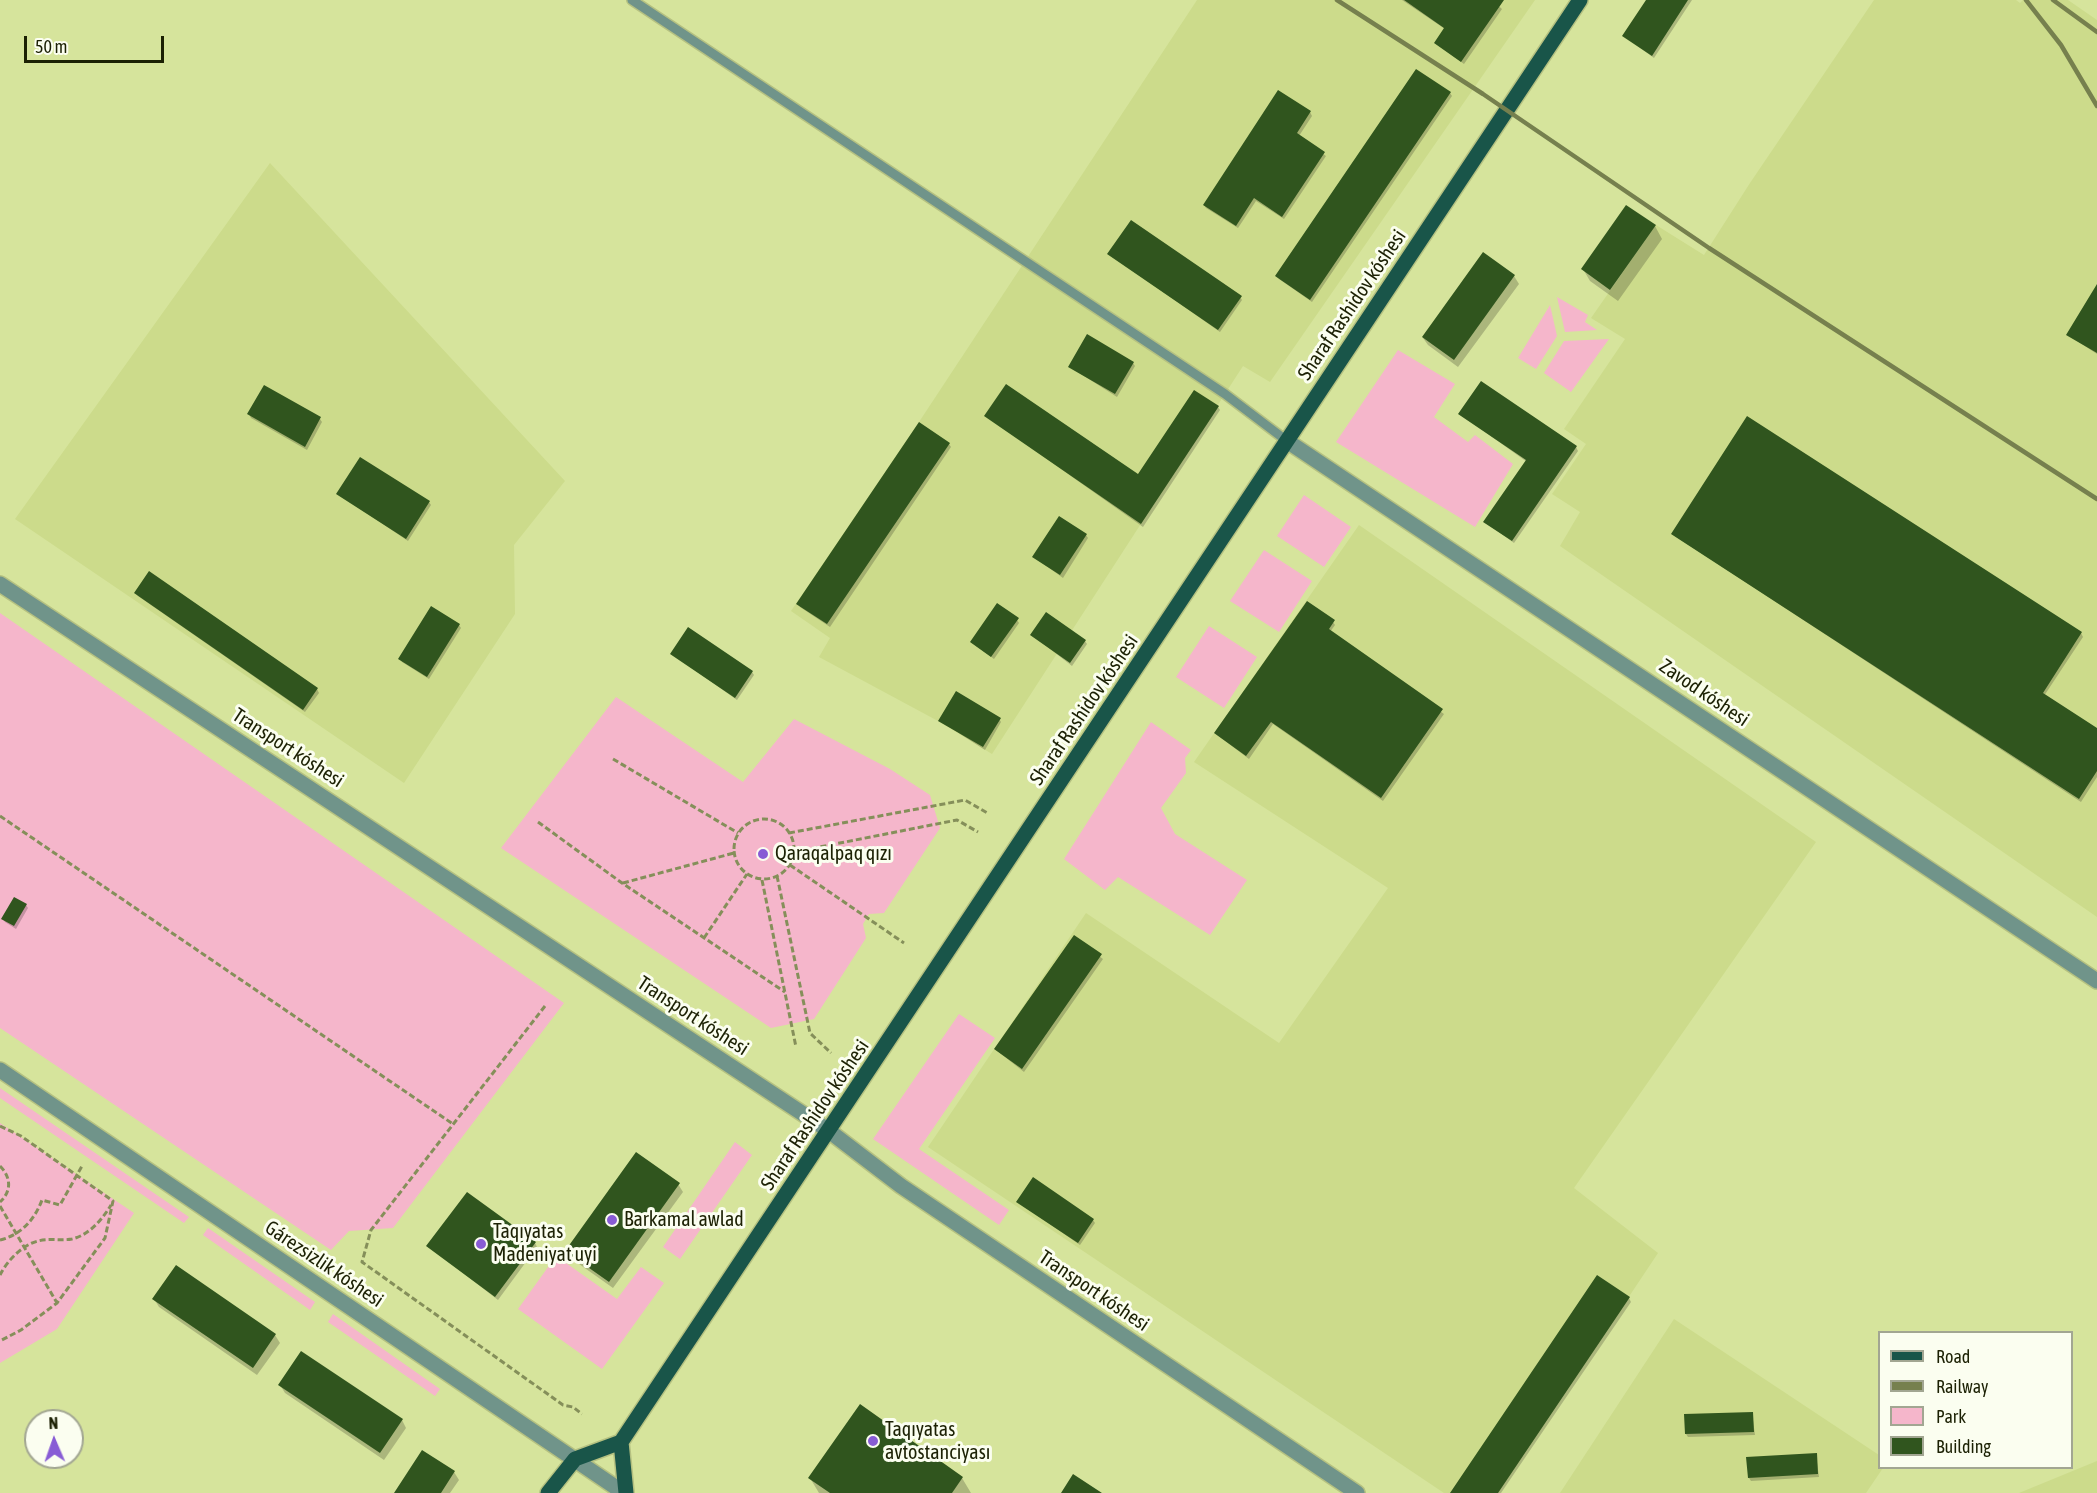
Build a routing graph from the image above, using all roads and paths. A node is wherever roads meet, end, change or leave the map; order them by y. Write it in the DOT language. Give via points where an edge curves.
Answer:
graph roads {
  1 [pos="632,0"];
  2 [pos="1580,0"];
  3 [pos="1287,441"];
  4 [pos="0,584"];
  5 [pos="613,759"];
  6 [pos="989,814"];
  7 [pos="0,816"];
  8 [pos="538,822"];
  9 [pos="978,832"];
  10 [pos="738,833"];
  11 [pos="789,833"];
  12 [pos="734,852"];
  13 [pos="794,852"];
  14 [pos="790,865"];
  15 [pos="747,874"];
  16 [pos="777,876"];
  17 [pos="762,880"];
  18 [pos="622,884"];
  19 [pos="704,938"];
  20 [pos="904,943"];
  21 [pos="2097,981"];
  22 [pos="785,992"];
  23 [pos="545,1006"];
  24 [pos="796,1047"];
  25 [pos="831,1053"];
  26 [pos="0,1070"];
  27 [pos="453,1124"];
  28 [pos="0,1126"];
  29 [pos="829,1131"];
  30 [pos="0,1166"];
  31 [pos="82,1166"];
  32 [pos="77,1175"];
  33 [pos="113,1201"];
  34 [pos="0,1204"];
  35 [pos="16,1233"];
  36 [pos="0,1240"];
  37 [pos="25,1248"];
  38 [pos="0,1275"];
  39 [pos="57,1303"];
  40 [pos="0,1341"];
  41 [pos="582,1414"];
  42 [pos="621,1442"];
  43 [pos="575,1459"];
  44 [pos="548,1493"];
  45 [pos="625,1493"];
  46 [pos="1357,1493"];
  1 -- 3 [label="lane" via="1225,394"];
  2 -- 3 [label="main road, Sharaf Rashidov kóshesi"];
  3 -- 21 [label="street, Zavod kóshesi"];
  3 -- 29 [label="main road, Sharaf Rashidov kóshesi"];
  4 -- 29 [label="street, Transport kóshesi"];
  5 -- 10 [label="path"];
  6 -- 11 [label="path" via="965,800"];
  7 -- 27 [label="path"];
  8 -- 18 [label="path"];
  9 -- 13 [label="path" via="957,820"];
  10 -- 11 [label="path" via="748,823 768,819 778,822"];
  10 -- 12 [label="path"];
  11 -- 13 [label="path"];
  12 -- 15 [label="path" via="738,865"];
  12 -- 18 [label="path"];
  13 -- 14 [label="path"];
  14 -- 16 [label="path"];
  14 -- 20 [label="path"];
  15 -- 17 [label="path"];
  15 -- 19 [label="path"];
  16 -- 17 [label="path"];
  16 -- 25 [label="path" via="810,1033"];
  17 -- 22 [label="path"];
  18 -- 19 [label="path"];
  19 -- 22 [label="path"];
  22 -- 24 [label="path"];
  23 -- 27 [label="path"];
  26 -- 43 [label="street, Gárezsizlik kóshesi"];
  27 -- 41 [label="path" via="371,1230 363,1262 562,1405"];
  28 -- 32 [label="path"];
  29 -- 42 [label="main road, Sharaf Rashidov kóshesi"];
  29 -- 46 [label="street, Transport kóshesi" via="901,1186"];
  30 -- 34 [label="path" via="9,1185"];
  31 -- 32 [label="path"];
  32 -- 33 [label="path"];
  32 -- 35 [label="path" via="60,1204 42,1200 26,1227"];
  33 -- 37 [label="path" via="92,1229 73,1239 37,1241"];
  33 -- 39 [label="path" via="105,1238"];
  34 -- 35 [label="path"];
  35 -- 36 [label="path"];
  35 -- 37 [label="path"];
  37 -- 38 [label="path" via="5,1265"];
  37 -- 39 [label="path"];
  39 -- 40 [label="path"];
  42 -- 43 [label="main road"];
  42 -- 45 [label="main road"];
  43 -- 44 [label="main road"];
  43 -- 45 [label="street, Gárezsizlik kóshesi"];
}
